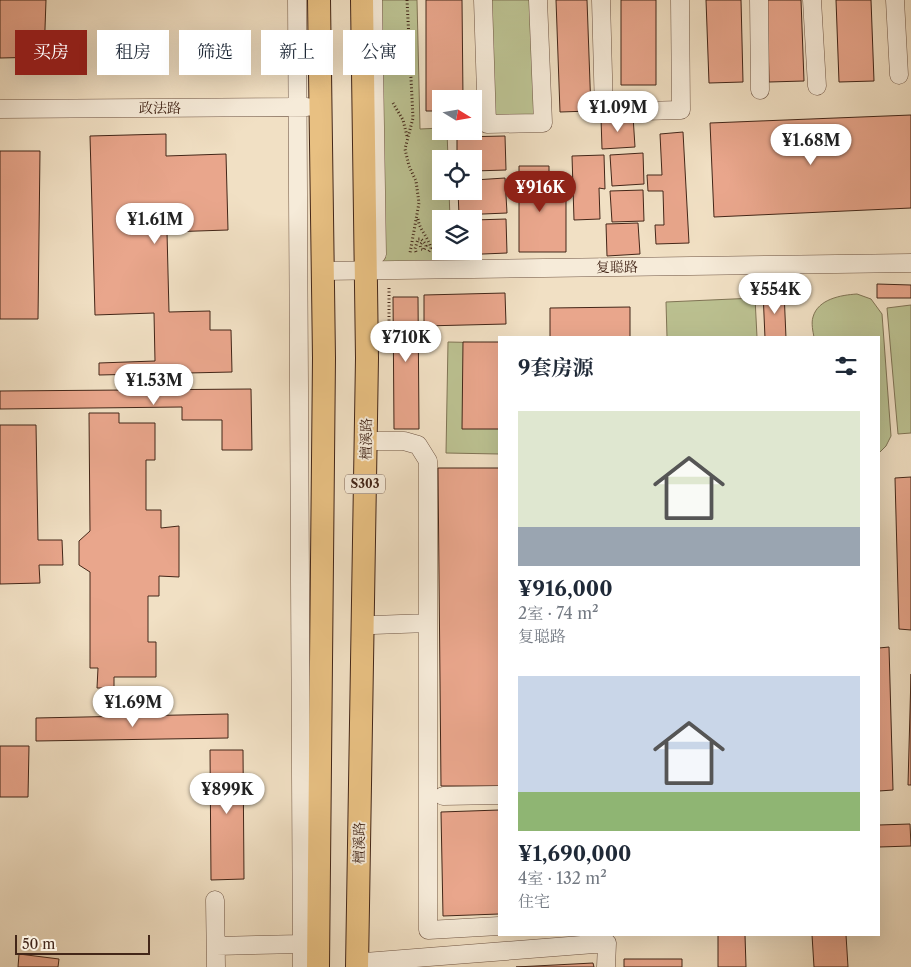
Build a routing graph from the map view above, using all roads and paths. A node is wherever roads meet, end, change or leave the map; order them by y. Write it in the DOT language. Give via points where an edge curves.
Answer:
graph roads {
  1 [pos="296,0"];
  2 [pos="319,0"];
  3 [pos="362,0"];
  4 [pos="373,0"];
  5 [pos="407,0"];
  6 [pos="483,0"];
  7 [pos="538,0"];
  8 [pos="601,0"];
  9 [pos="680,0"];
  10 [pos="759,0"];
  11 [pos="812,0"];
  12 [pos="895,0"];
  13 [pos="899,75"];
  14 [pos="817,86"];
  15 [pos="760,90"];
  16 [pos="392,100"];
  17 [pos="297,107"];
  18 [pos="320,107"];
  19 [pos="0,109"];
  20 [pos="408,137"];
  21 [pos="418,216"];
  22 [pos="423,241"];
  23 [pos="418,255"];
  24 [pos="425,256"];
  25 [pos="911,263"];
  26 [pos="406,270"];
  27 [pos="322,271"];
  28 [pos="371,271"];
  29 [pos="376,441"];
  30 [pos="428,624"];
  31 [pos="373,625"];
  32 [pos="498,795"];
  33 [pos="443,796"];
  34 [pos="215,900"];
  35 [pos="498,926"];
  36 [pos="548,941"];
  37 [pos="302,944"];
  38 [pos="216,946"];
  39 [pos="363,965"];
  40 [pos="216,967"];
  41 [pos="302,967"];
  42 [pos="318,967"];
  43 [pos="606,967"];
  1 -- 17 [label="street"];
  2 -- 18 [label="main road"];
  3 -- 28 [label="main road, 檀溪路 / S303"];
  4 -- 28 [label="street"];
  5 -- 20 [label="path" via="413,118"];
  6 -- 7 [label="street" via="487,124 543,123"];
  8 -- 9 [label="street" via="604,112 681,110"];
  10 -- 15 [label="street"];
  11 -- 14 [label="street"];
  12 -- 13 [label="street"];
  16 -- 20 [label="path"];
  17 -- 18 [label="street, 政法路"];
  17 -- 19 [label="street, 政法路"];
  17 -- 37 [label="street"];
  18 -- 27 [label="main road"];
  20 -- 21 [label="path" via="405,149 416,181 420,203"];
  21 -- 24 [label="path" via="431,248"];
  21 -- 26 [label="path"];
  22 -- 23 [label="path" via="418,239 416,243"];
  25 -- 26 [label="street, 复聪路"];
  26 -- 28 [label="street, 复聪路"];
  27 -- 28 [label="street, 复聪路"];
  27 -- 42 [label="main road"];
  28 -- 29 [label="street"];
  28 -- 39 [label="main road, 檀溪路 / S303" via="367,378"];
  29 -- 30 [label="street" via="404,441 418,446 428,462"];
  29 -- 31 [label="street"];
  30 -- 31 [label="street"];
  30 -- 35 [label="street" via="428,930"];
  31 -- 39 [label="street"];
  32 -- 33 [label="street"];
  34 -- 38 [label="street"];
  36 -- 39 [label="street"];
  36 -- 43 [label="street" via="606,943"];
  37 -- 38 [label="street"];
  37 -- 41 [label="street"];
  38 -- 40 [label="street"];
}
